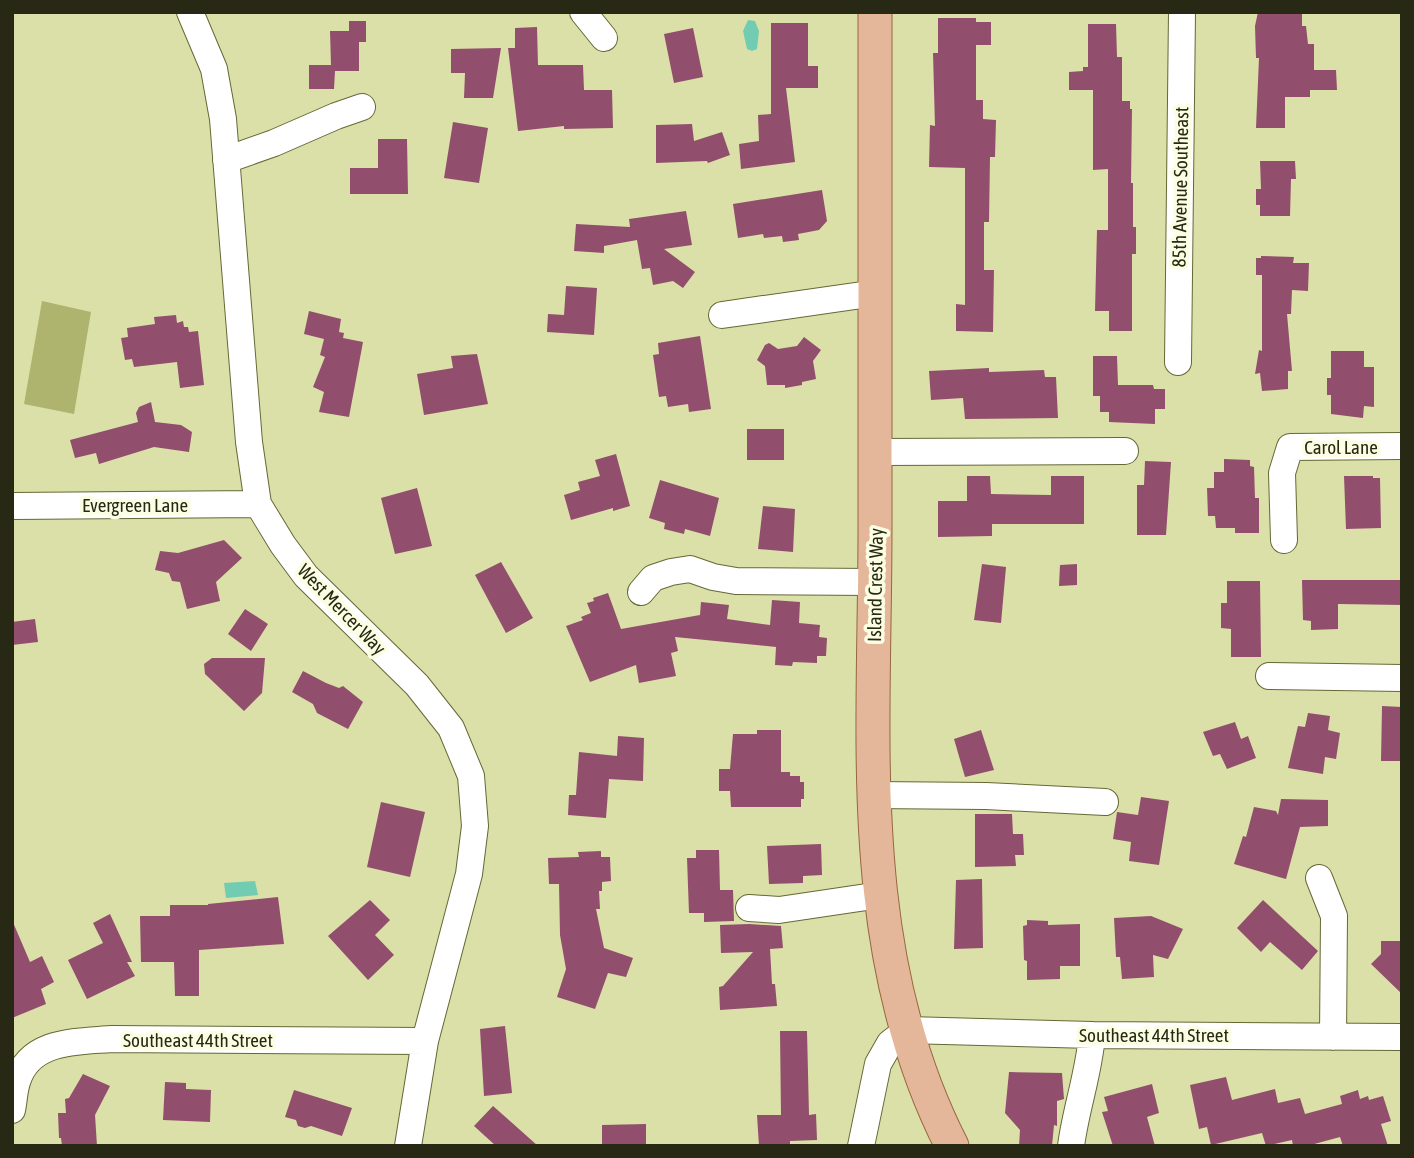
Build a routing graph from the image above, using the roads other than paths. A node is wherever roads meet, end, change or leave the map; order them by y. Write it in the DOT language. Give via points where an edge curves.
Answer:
graph roads {
  1 [pos="583,12"];
  2 [pos="875,12"];
  3 [pos="1182,12"];
  4 [pos="198,17"];
  5 [pos="604,38"];
  6 [pos="362,107"];
  7 [pos="226,160"];
  8 [pos="876,293"];
  9 [pos="722,315"];
  10 [pos="1178,362"];
  11 [pos="1402,446"];
  12 [pos="1125,451"];
  13 [pos="876,452"];
  14 [pos="258,504"];
  15 [pos="12,506"];
  16 [pos="1284,540"];
  17 [pos="875,582"];
  18 [pos="641,592"];
  19 [pos="1269,676"];
  20 [pos="1402,678"];
  21 [pos="872,795"];
  22 [pos="1105,802"];
  23 [pos="1319,878"];
  24 [pos="880,895"];
  25 [pos="749,908"];
  26 [pos="907,1030"];
  27 [pos="1092,1035"];
  28 [pos="1333,1037"];
  29 [pos="1402,1037"];
  30 [pos="425,1041"];
  31 [pos="12,1110"];
  32 [pos="408,1146"];
  33 [pos="861,1146"];
  34 [pos="952,1146"];
  35 [pos="1071,1146"];
  1 -- 5 [label="street"];
  2 -- 8 [label="main road, Island Crest Way"];
  3 -- 10 [label="street, 85th Avenue Southeast"];
  4 -- 7 [label="street, West Mercer Way" via="214,69"];
  6 -- 7 [label="street"];
  7 -- 14 [label="street, West Mercer Way"];
  8 -- 9 [label="street"];
  8 -- 13 [label="main road, Island Crest Way"];
  11 -- 16 [label="street, Carol Lane" via="1290,447 1282,474"];
  12 -- 13 [label="street"];
  13 -- 17 [label="main road, Island Crest Way"];
  14 -- 15 [label="street, Evergreen Lane"];
  14 -- 30 [label="street, West Mercer Way" via="306,576 417,685 451,728 471,776 475,826 469,874"];
  17 -- 18 [label="street" via="736,581 690,569 653,578"];
  17 -- 21 [label="main road, Island Crest Way"];
  19 -- 20 [label="street"];
  21 -- 22 [label="street"];
  21 -- 24 [label="main road, Island Crest Way"];
  23 -- 28 [label="street" via="1334,916"];
  24 -- 25 [label="street" via="779,910"];
  24 -- 26 [label="main road, Island Crest Way"];
  26 -- 27 [label="street, Southeast 44th Street"];
  26 -- 33 [label="street" via="891,1043 878,1064"];
  26 -- 34 [label="main road, Island Crest Way" via="936,1115"];
  27 -- 28 [label="street, Southeast 44th Street"];
  27 -- 35 [label="street"];
  28 -- 29 [label="street, Southeast 44th Street"];
  30 -- 31 [label="street, Southeast 44th Street" via="111,1039 63,1043 40,1050 25,1065"];
  30 -- 32 [label="street, West Mercer Way"];
}
